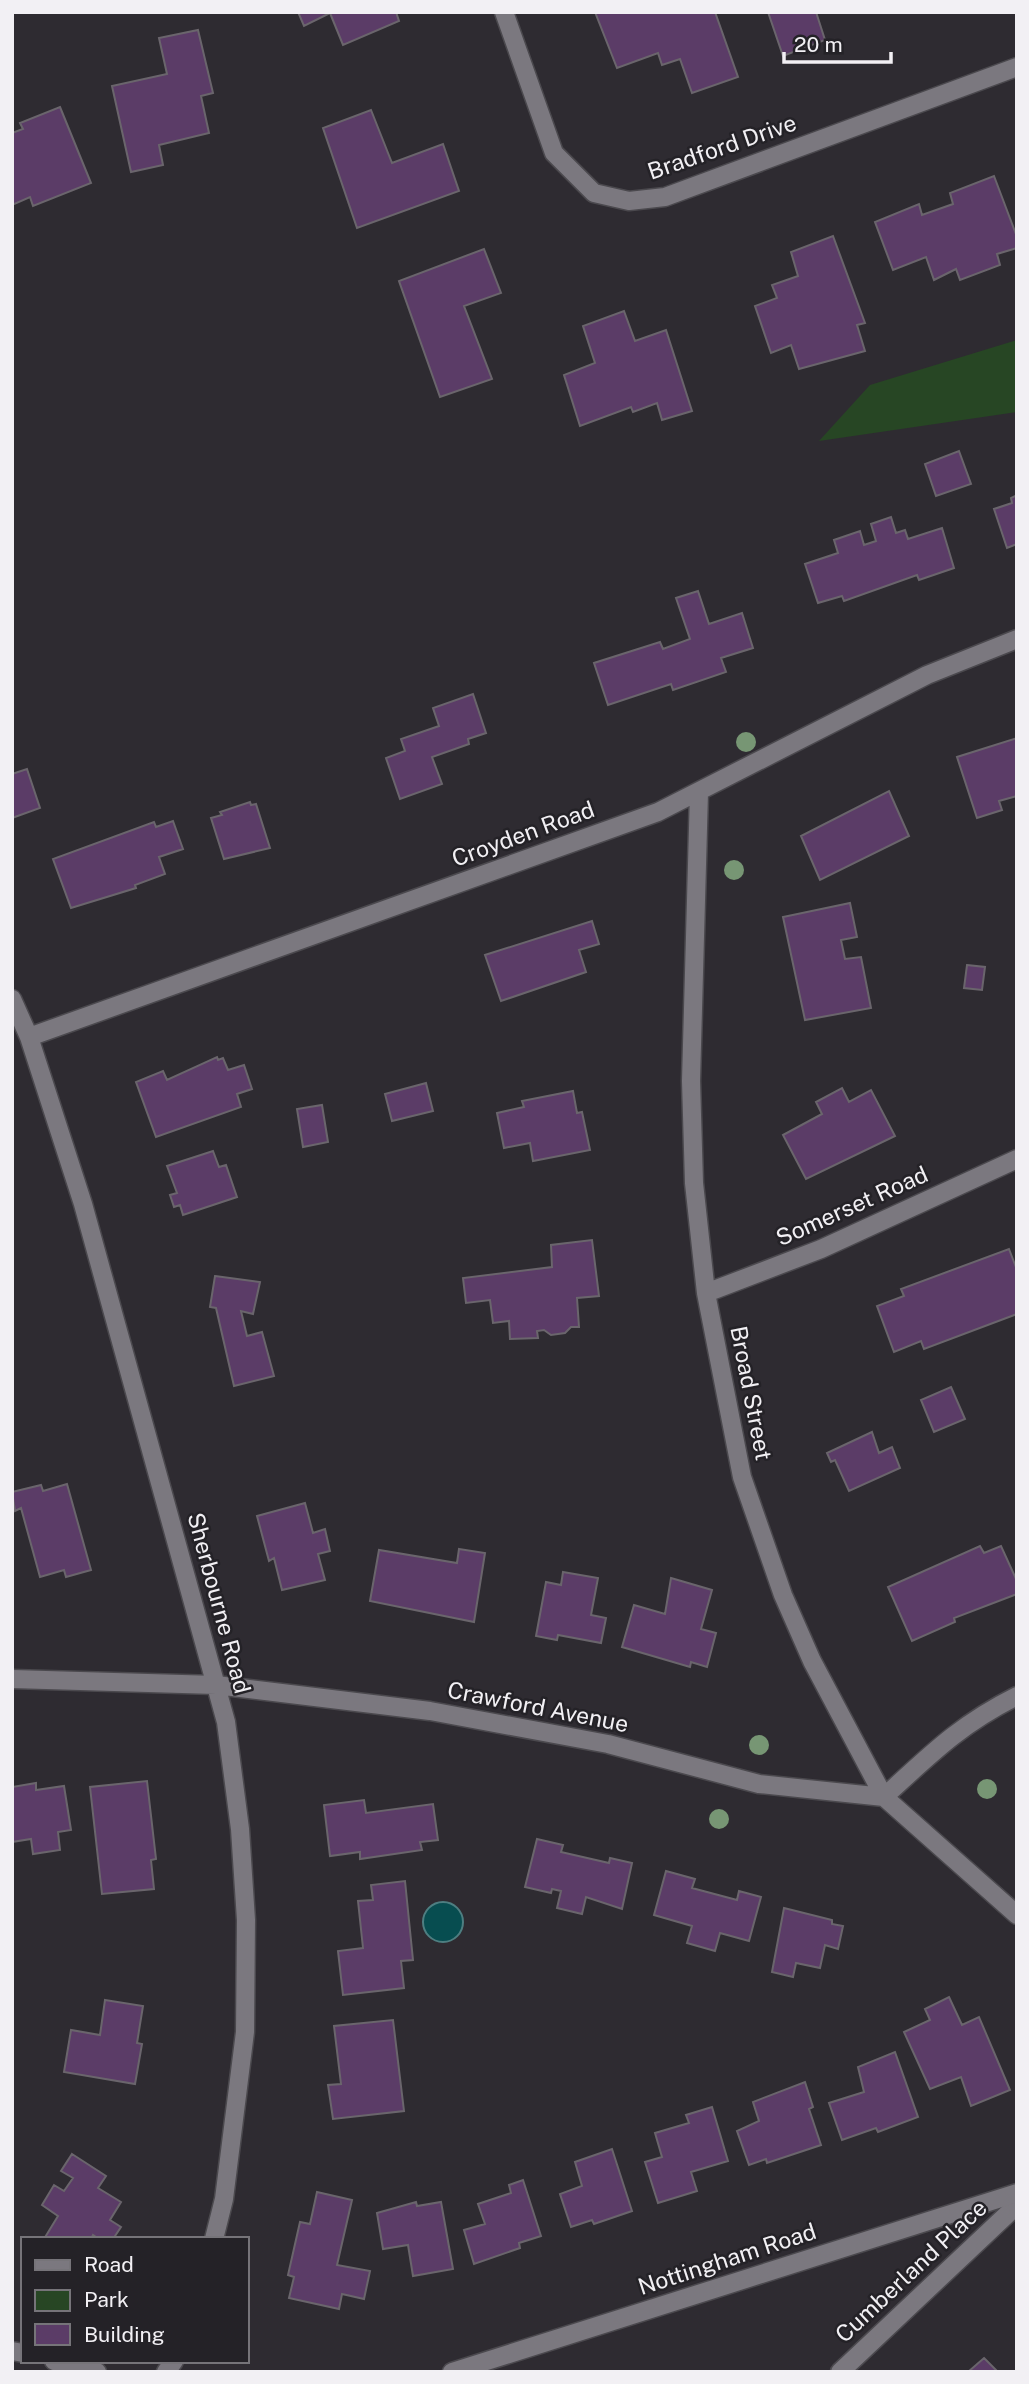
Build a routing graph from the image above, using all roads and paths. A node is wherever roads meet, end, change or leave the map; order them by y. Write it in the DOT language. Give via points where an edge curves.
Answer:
graph roads {
  1 [pos="504,12"];
  2 [pos="1017,67"];
  3 [pos="1017,639"];
  4 [pos="699,792"];
  5 [pos="12,999"];
  6 [pos="29,1037"];
  7 [pos="1017,1159"];
  8 [pos="706,1293"];
  9 [pos="12,1679"];
  10 [pos="216,1685"];
  11 [pos="1017,1696"];
  12 [pos="884,1797"];
  13 [pos="1017,1915"];
  14 [pos="1017,2193"];
  15 [pos="1017,2205"];
  16 [pos="214,2237"];
  17 [pos="62,2363"];
  18 [pos="97,2372"];
  19 [pos="452,2372"];
  20 [pos="840,2372"];
  1 -- 2 [label="street, Bradford Drive" via="554,153 594,193 629,201 665,197"];
  3 -- 4 [label="street, Croyden Road" via="926,675"];
  4 -- 6 [label="street, Croyden Road" via="658,812"];
  4 -- 8 [label="street, Broad Street" via="691,1081 694,1183"];
  5 -- 6 [label="street, Sherbourne Road"];
  6 -- 10 [label="street, Sherbourne Road" via="83,1204"];
  7 -- 8 [label="street, Somerset Road" via="821,1249"];
  8 -- 12 [label="street, Broad Street" via="742,1477 783,1595 835,1707"];
  9 -- 10 [label="street, Crawford Avenue"];
  10 -- 12 [label="street, Crawford Avenue" via="430,1711 608,1744 759,1784"];
  10 -- 16 [label="street, Sherbourne Road" via="226,1721 240,1829 246,1920 244,2032 224,2199"];
  11 -- 12 [label="street" via="942,1742"];
  12 -- 13 [label="street, Broad Street"];
  14 -- 19 [label="street, Nottingham Road"];
  15 -- 20 [label="street, Cumberland Place"];
  17 -- 18 [label="street"];
}
